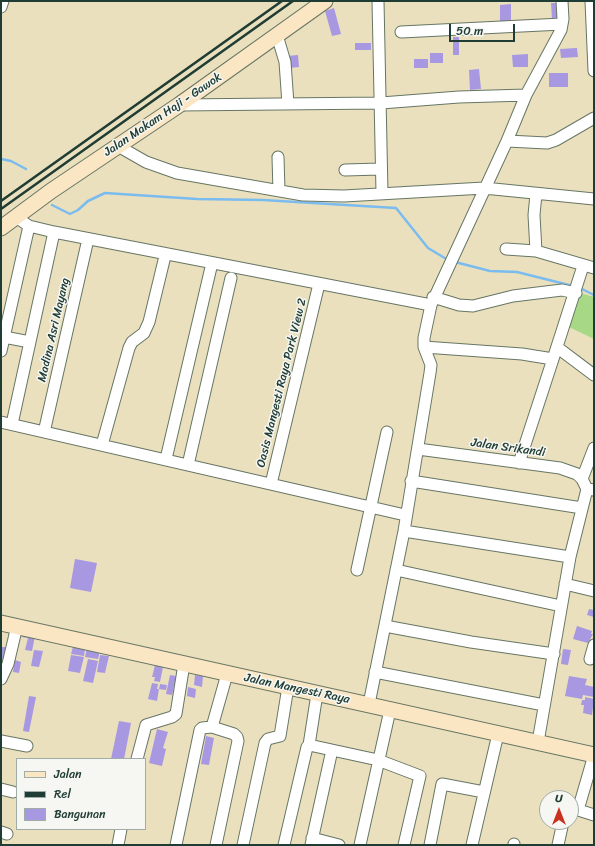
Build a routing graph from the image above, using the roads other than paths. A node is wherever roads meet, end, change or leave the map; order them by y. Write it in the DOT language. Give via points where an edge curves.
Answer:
graph roads {
  1 [pos="3,1"];
  2 [pos="325,1"];
  3 [pos="378,1"];
  4 [pos="562,1"];
  5 [pos="591,1"];
  6 [pos="1,7"];
  7 [pos="562,24"];
  8 [pos="401,32"];
  9 [pos="277,35"];
  10 [pos="594,71"];
  11 [pos="526,95"];
  12 [pos="381,103"];
  13 [pos="288,104"];
  14 [pos="179,106"];
  15 [pos="594,118"];
  16 [pos="507,142"];
  17 [pos="118,146"];
  18 [pos="278,157"];
  19 [pos="380,169"];
  20 [pos="345,170"];
  21 [pos="484,188"];
  22 [pos="279,191"];
  23 [pos="382,193"];
  24 [pos="536,194"];
  25 [pos="594,199"];
  26 [pos="16,217"];
  27 [pos="29,226"];
  28 [pos="1,228"];
  29 [pos="54,232"];
  30 [pos="88,239"];
  31 [pos="506,250"];
  32 [pos="536,251"];
  33 [pos="165,256"];
  34 [pos="212,263"];
  35 [pos="589,267"];
  36 [pos="231,278"];
  37 [pos="318,288"];
  38 [pos="577,289"];
  39 [pos="432,301"];
  40 [pos="4,337"];
  41 [pos="30,342"];
  42 [pos="424,347"];
  43 [pos="558,348"];
  44 [pos="1,351"];
  45 [pos="553,359"];
  46 [pos="594,375"];
  47 [pos="1,422"];
  48 [pos="12,424"];
  49 [pos="45,428"];
  50 [pos="387,432"];
  51 [pos="102,445"];
  52 [pos="594,448"];
  53 [pos="418,449"];
  54 [pos="166,459"];
  55 [pos="519,463"];
  56 [pos="188,465"];
  57 [pos="411,481"];
  58 [pos="271,484"];
  59 [pos="588,486"];
  60 [pos="371,507"];
  61 [pos="582,508"];
  62 [pos="405,515"];
  63 [pos="404,531"];
  64 [pos="570,557"];
  65 [pos="357,570"];
  66 [pos="396,570"];
  67 [pos="564,584"];
  68 [pos="594,591"];
  69 [pos="561,606"];
  70 [pos="1,623"];
  71 [pos="17,626"];
  72 [pos="385,626"];
  73 [pos="594,645"];
  74 [pos="554,654"];
  75 [pos="590,659"];
  76 [pos="184,664"];
  77 [pos="375,672"];
  78 [pos="227,674"];
  79 [pos="1,679"];
  80 [pos="288,687"];
  81 [pos="317,694"];
  82 [pos="369,704"];
  83 [pos="544,705"];
  84 [pos="390,710"];
  85 [pos="212,727"];
  86 [pos="498,734"];
  87 [pos="1,741"];
  88 [pos="538,742"];
  89 [pos="309,745"];
  90 [pos="26,746"];
  91 [pos="332,750"];
  92 [pos="594,755"];
  93 [pos="137,758"];
  94 [pos="378,760"];
  95 [pos="1,789"];
  96 [pos="13,792"];
  97 [pos="484,792"];
  98 [pos="579,796"];
  99 [pos="579,810"];
  100 [pos="594,815"];
  101 [pos="121,830"];
  102 [pos="562,830"];
  103 [pos="311,841"];
  104 [pos="118,845"];
  105 [pos="176,845"];
  106 [pos="216,845"];
  107 [pos="243,845"];
  108 [pos="284,845"];
  109 [pos="339,845"];
  110 [pos="360,845"];
  111 [pos="404,845"];
  112 [pos="430,845"];
  113 [pos="472,845"];
  114 [pos="558,845"];
  1 -- 6 [label="street"];
  2 -- 9 [label="street, Jalan Makam Haji - Gawok"];
  3 -- 12 [label="street"];
  4 -- 7 [label="street"];
  5 -- 10 [label="street"];
  7 -- 8 [label="street"];
  7 -- 11 [label="street" via="556,41"];
  9 -- 13 [label="street" via="285,62"];
  9 -- 14 [label="street, Jalan Makam Haji - Gawok"];
  11 -- 12 [label="street"];
  11 -- 16 [label="street"];
  12 -- 13 [label="street"];
  12 -- 19 [label="street"];
  13 -- 14 [label="street"];
  14 -- 17 [label="street, Jalan Makam Haji - Gawok"];
  15 -- 16 [label="street" via="547,143"];
  16 -- 21 [label="street"];
  17 -- 22 [label="street" via="146,162 177,173"];
  17 -- 26 [label="street, Jalan Makam Haji - Gawok"];
  18 -- 22 [label="street"];
  19 -- 20 [label="street"];
  19 -- 23 [label="street"];
  21 -- 23 [label="street"];
  21 -- 24 [label="street"];
  21 -- 39 [label="street"];
  22 -- 23 [label="street" via="324,196"];
  24 -- 25 [label="street"];
  24 -- 32 [label="street"];
  26 -- 27 [label="street"];
  26 -- 28 [label="street, Jalan Makam Haji - Gawok"];
  27 -- 29 [label="street"];
  27 -- 40 [label="street"];
  29 -- 30 [label="street"];
  29 -- 41 [label="street"];
  30 -- 34 [label="street"];
  30 -- 49 [label="street, Madina Asri Mayang"];
  31 -- 32 [label="street"];
  32 -- 35 [label="street"];
  33 -- 51 [label="street" via="147,328 129,348"];
  34 -- 39 [label="street"];
  34 -- 54 [label="street"];
  35 -- 38 [label="street"];
  36 -- 56 [label="street"];
  37 -- 58 [label="street, Oasis Mangesti Raya Park View 2"];
  38 -- 39 [label="street" via="520,295 473,306"];
  38 -- 43 [label="street"];
  39 -- 42 [label="street"];
  40 -- 41 [label="street"];
  40 -- 44 [label="street"];
  41 -- 48 [label="street"];
  42 -- 45 [label="street" via="522,354"];
  42 -- 53 [label="street" via="431,370"];
  43 -- 45 [label="street"];
  43 -- 46 [label="street"];
  45 -- 55 [label="street"];
  47 -- 48 [label="street"];
  48 -- 51 [label="street"];
  50 -- 60 [label="street"];
  51 -- 54 [label="street"];
  52 -- 59 [label="street"];
  53 -- 55 [label="street, Jalan Srikandi"];
  53 -- 57 [label="street"];
  54 -- 56 [label="street"];
  55 -- 59 [label="street, Jalan Srikandi" via="571,471"];
  56 -- 58 [label="street"];
  57 -- 61 [label="street"];
  57 -- 62 [label="street"];
  58 -- 60 [label="street"];
  59 -- 61 [label="street"];
  60 -- 62 [label="street"];
  60 -- 65 [label="street"];
  61 -- 64 [label="street"];
  62 -- 63 [label="street"];
  63 -- 64 [label="street"];
  63 -- 66 [label="street"];
  64 -- 67 [label="street"];
  66 -- 69 [label="street"];
  66 -- 72 [label="street"];
  67 -- 68 [label="street"];
  67 -- 69 [label="street"];
  69 -- 74 [label="street"];
  70 -- 71 [label="street, Jalan Mangesti Raya"];
  71 -- 76 [label="street, Jalan Mangesti Raya"];
  71 -- 79 [label="street" via="8,664"];
  72 -- 74 [label="street"];
  72 -- 77 [label="street"];
  73 -- 75 [label="street"];
  74 -- 83 [label="street"];
  76 -- 78 [label="street, Jalan Mangesti Raya"];
  76 -- 93 [label="street" via="176,714 146,725"];
  77 -- 82 [label="street"];
  77 -- 83 [label="street"];
  78 -- 80 [label="street, Jalan Mangesti Raya"];
  78 -- 85 [label="street"];
  80 -- 81 [label="street, Jalan Mangesti Raya"];
  80 -- 107 [label="street" via="280,736 268,739 265,743"];
  81 -- 82 [label="street, Jalan Mangesti Raya"];
  81 -- 89 [label="street"];
  82 -- 84 [label="street, Jalan Mangesti Raya"];
  83 -- 88 [label="street"];
  84 -- 86 [label="street, Jalan Mangesti Raya"];
  84 -- 94 [label="street"];
  85 -- 105 [label="street" via="200,730"];
  85 -- 106 [label="street" via="238,737"];
  86 -- 88 [label="street, Jalan Mangesti Raya"];
  86 -- 97 [label="street"];
  87 -- 90 [label="street"];
  88 -- 92 [label="street, Jalan Mangesti Raya"];
  89 -- 91 [label="street"];
  89 -- 108 [label="street"];
  91 -- 94 [label="street"];
  91 -- 103 [label="street"];
  92 -- 98 [label="street"];
  94 -- 110 [label="street"];
  94 -- 111 [label="street" via="420,777"];
  95 -- 96 [label="street"];
  97 -- 112 [label="street" via="442,784"];
  97 -- 113 [label="street"];
  99 -- 100 [label="street"];
  101 -- 104 [label="street"];
  102 -- 114 [label="street"];
  103 -- 109 [label="street"];
}
